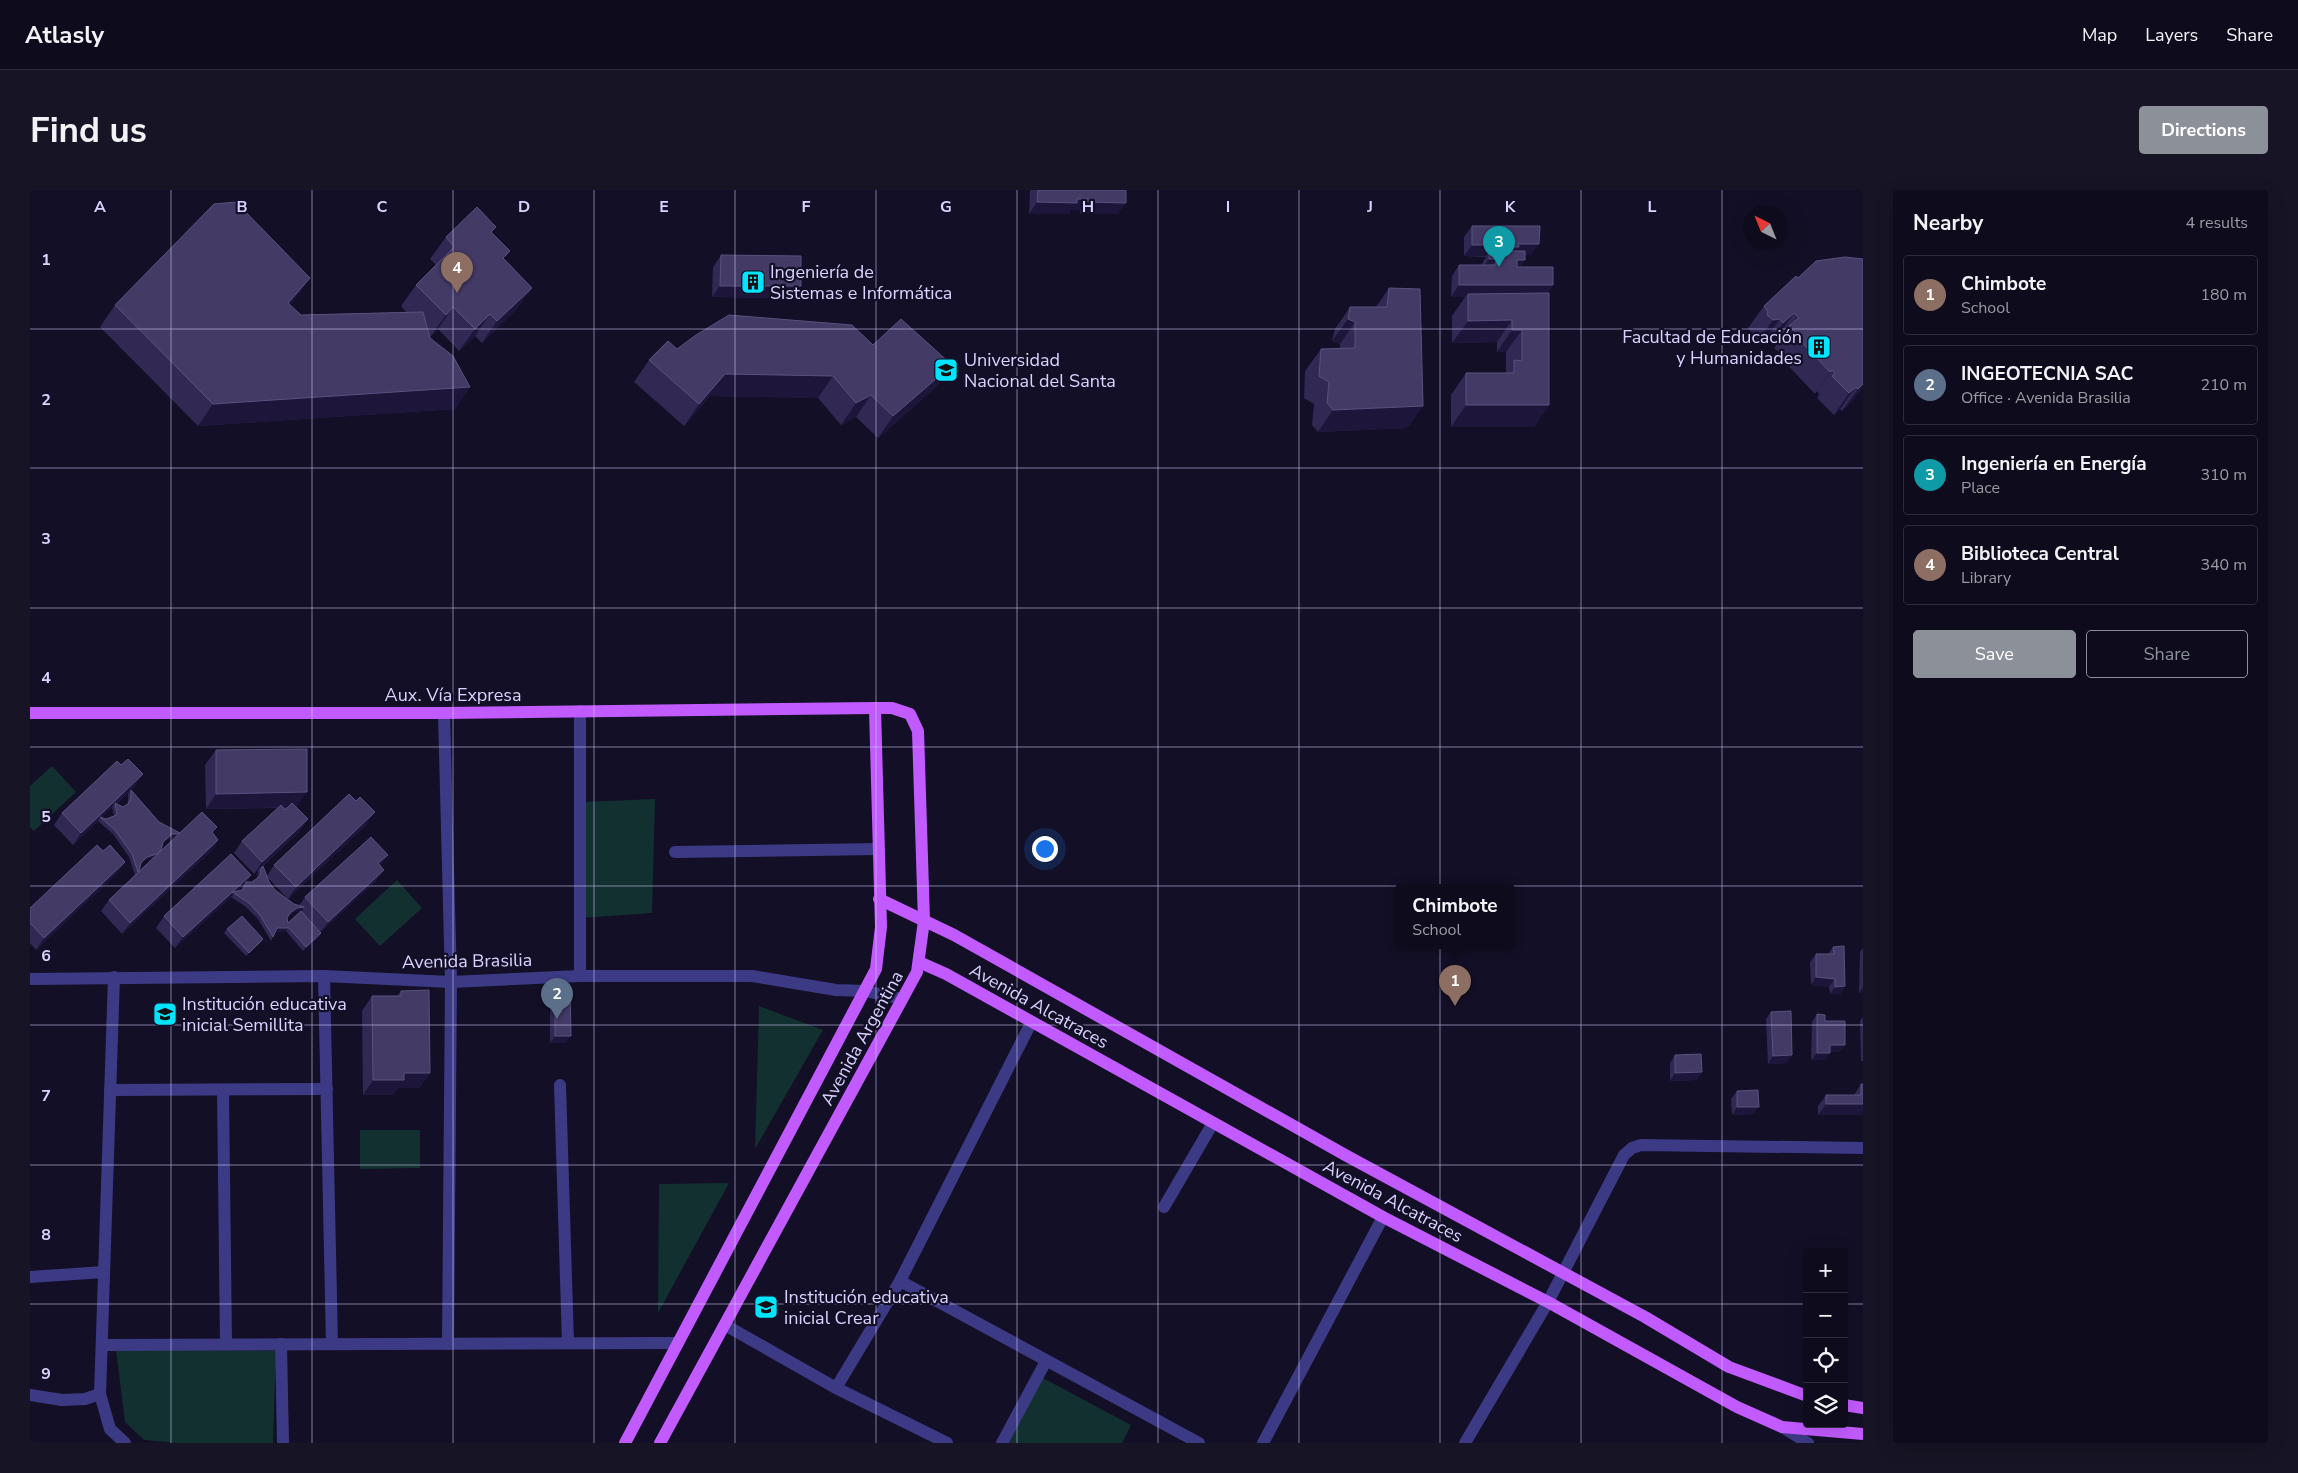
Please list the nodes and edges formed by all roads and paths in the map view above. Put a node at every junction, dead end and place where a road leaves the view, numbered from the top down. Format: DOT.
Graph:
graph roads {
  1 [pos="875,708"];
  2 [pos="580,711"];
  3 [pos="30,713"];
  4 [pos="444,713"];
  5 [pos="878,849"];
  6 [pos="675,852"];
  7 [pos="879,899"];
  8 [pos="924,921"];
  9 [pos="919,962"];
  10 [pos="324,976"];
  11 [pos="580,976"];
  12 [pos="114,978"];
  13 [pos="30,979"];
  14 [pos="451,982"];
  15 [pos="865,991"];
  16 [pos="902,999"];
  17 [pos="1031,1023"];
  18 [pos="560,1085"];
  19 [pos="327,1089"];
  20 [pos="110,1090"];
  21 [pos="223,1090"];
  22 [pos="1213,1123"];
  23 [pos="1863,1148"];
  24 [pos="1164,1207"];
  25 [pos="1383,1217"];
  26 [pos="104,1272"];
  27 [pos="1563,1274"];
  28 [pos="30,1277"];
  29 [pos="900,1281"];
  30 [pos="1548,1302"];
  31 [pos="725,1325"];
  32 [pos="568,1343"];
  33 [pos="678,1343"];
  34 [pos="226,1344"];
  35 [pos="281,1344"];
  36 [pos="332,1344"];
  37 [pos="448,1344"];
  38 [pos="102,1345"];
  39 [pos="1046,1361"];
  40 [pos="836,1388"];
  41 [pos="100,1394"];
  42 [pos="1803,1394"];
  43 [pos="30,1395"];
  44 [pos="1848,1406"];
  45 [pos="1863,1408"];
  46 [pos="1782,1427"];
  47 [pos="1863,1434"];
  48 [pos="125,1443"];
  49 [pos="283,1443"];
  50 [pos="625,1443"];
  51 [pos="660,1443"];
  52 [pos="947,1443"];
  53 [pos="1002,1443"];
  54 [pos="1199,1443"];
  55 [pos="1263,1443"];
  56 [pos="1465,1443"];
  57 [pos="1808,1443"];
  1 -- 2 [label="main road, Aux. Vía Expresa"];
  1 -- 5 [label="main road"];
  1 -- 8 [label="main road, Avenida Argentina"];
  2 -- 4 [label="main road, Aux. Vía Expresa"];
  2 -- 11 [label="street"];
  3 -- 4 [label="main road, Aux. Vía Expresa"];
  4 -- 14 [label="street"];
  5 -- 6 [label="street"];
  5 -- 7 [label="main road"];
  7 -- 8 [label="main road"];
  7 -- 15 [label="main road, Avenida Argentina"];
  8 -- 9 [label="main road, Avenida Argentina"];
  8 -- 27 [label="main road"];
  9 -- 16 [label="main road, Avenida Argentina"];
  9 -- 17 [label="main road, Avenida Alcatraces"];
  10 -- 12 [label="street, Avenida Brasilia"];
  10 -- 14 [label="street, Avenida Brasilia"];
  10 -- 19 [label="street"];
  11 -- 14 [label="street, Avenida Brasilia"];
  11 -- 15 [label="street, Avenida Brasilia"];
  12 -- 13 [label="street, Avenida Brasilia"];
  12 -- 20 [label="street"];
  14 -- 37 [label="street"];
  15 -- 16 [label="street, Avenida Brasilia"];
  15 -- 33 [label="main road, Avenida Argentina"];
  16 -- 31 [label="main road, Avenida Argentina"];
  17 -- 22 [label="main road, Avenida Alcatraces"];
  17 -- 29 [label="street"];
  18 -- 32 [label="street"];
  19 -- 21 [label="street"];
  19 -- 36 [label="street"];
  20 -- 21 [label="street"];
  20 -- 26 [label="street"];
  21 -- 34 [label="street"];
  22 -- 24 [label="street"];
  22 -- 25 [label="main road, Avenida Alcatraces"];
  23 -- 27 [label="street"];
  25 -- 30 [label="main road, Avenida Alcatraces"];
  25 -- 55 [label="street"];
  26 -- 28 [label="street"];
  26 -- 38 [label="street"];
  27 -- 30 [label="street"];
  27 -- 42 [label="main road"];
  29 -- 39 [label="street"];
  29 -- 40 [label="street"];
  30 -- 46 [label="main road, Avenida Alcatraces"];
  30 -- 56 [label="street"];
  31 -- 40 [label="street"];
  31 -- 51 [label="main road, Avenida Argentina"];
  32 -- 33 [label="street"];
  32 -- 37 [label="street"];
  33 -- 50 [label="main road, Avenida Argentina"];
  34 -- 35 [label="street"];
  34 -- 38 [label="street"];
  35 -- 36 [label="street"];
  35 -- 49 [label="street"];
  36 -- 37 [label="street"];
  38 -- 41 [label="street"];
  39 -- 53 [label="street"];
  39 -- 54 [label="street"];
  40 -- 52 [label="street"];
  41 -- 43 [label="street"];
  41 -- 48 [label="street"];
  44 -- 45 [label="main road"];
  46 -- 47 [label="main road, Avenida Alcatraces"];
  46 -- 57 [label="street"];
}
